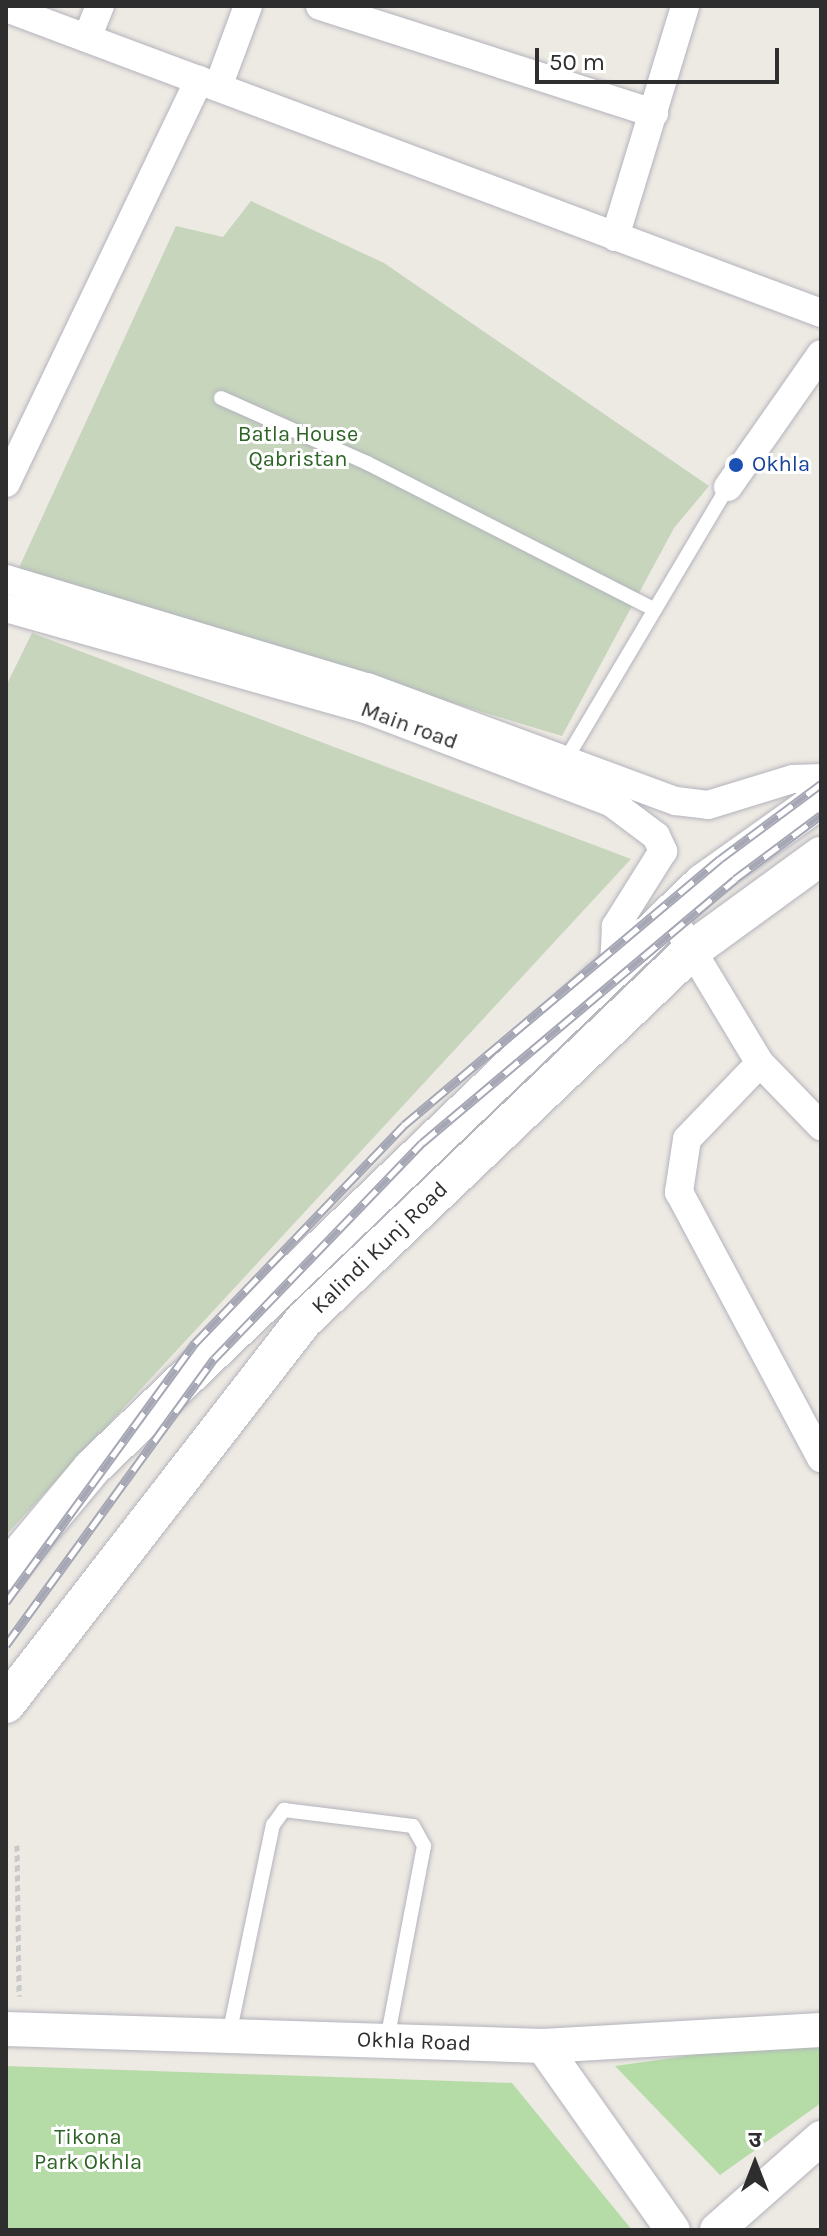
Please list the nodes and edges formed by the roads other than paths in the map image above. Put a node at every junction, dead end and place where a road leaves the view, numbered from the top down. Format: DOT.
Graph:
graph roads {
  1 [pos="100,6"];
  2 [pos="248,6"];
  3 [pos="320,6"];
  4 [pos="685,6"];
  5 [pos="6,8"];
  6 [pos="87,38"];
  7 [pos="208,83"];
  8 [pos="654,113"];
  9 [pos="615,237"];
  10 [pos="821,313"];
  11 [pos="821,354"];
  12 [pos="221,398"];
  13 [pos="6,483"];
  14 [pos="728,487"];
  15 [pos="6,579"];
  16 [pos="6,608"];
  17 [pos="653,609"];
  18 [pos="565,761"];
  19 [pos="821,778"];
  20 [pos="821,799"];
  21 [pos="821,856"];
  22 [pos="670,914"];
  23 [pos="692,950"];
  24 [pos="614,967"];
  25 [pos="760,1063"];
  26 [pos="821,1126"];
  27 [pos="821,1458"];
  28 [pos="6,1571"];
  29 [pos="6,1704"];
  30 [pos="12,2029"];
  31 [pos="821,2030"];
  32 [pos="229,2036"];
  33 [pos="387,2041"];
  34 [pos="543,2046"];
  35 [pos="821,2138"];
  36 [pos="673,2230"];
  37 [pos="717,2230"];
  1 -- 6 [label="street"];
  2 -- 7 [label="street"];
  3 -- 8 [label="street"];
  4 -- 8 [label="street"];
  5 -- 6 [label="street"];
  6 -- 7 [label="street"];
  7 -- 9 [label="street"];
  7 -- 13 [label="street"];
  8 -- 9 [label="street"];
  9 -- 10 [label="street"];
  11 -- 14 [label="street"];
  12 -- 17 [label="lane"];
  14 -- 17 [label="lane"];
  15 -- 18 [label="street"];
  16 -- 24 [label="street, Main road"];
  17 -- 18 [label="lane"];
  18 -- 19 [label="street"];
  20 -- 22 [label="main road, Kalindi Kunj Road"];
  21 -- 23 [label="main road, Kalindi Kunj Road"];
  22 -- 23 [label="street"];
  22 -- 24 [label="main road, Kalindi Kunj Road"];
  23 -- 25 [label="street"];
  23 -- 29 [label="main road, Kalindi Kunj Road"];
  24 -- 28 [label="main road, Kalindi Kunj Road"];
  25 -- 26 [label="street"];
  25 -- 27 [label="street"];
  30 -- 32 [label="street, Okhla Road"];
  31 -- 34 [label="street, Okhla Road"];
  32 -- 33 [label="street, Okhla Road"];
  32 -- 33 [label="lane"];
  33 -- 34 [label="street, Okhla Road"];
  34 -- 36 [label="street"];
  35 -- 37 [label="street"];
}
